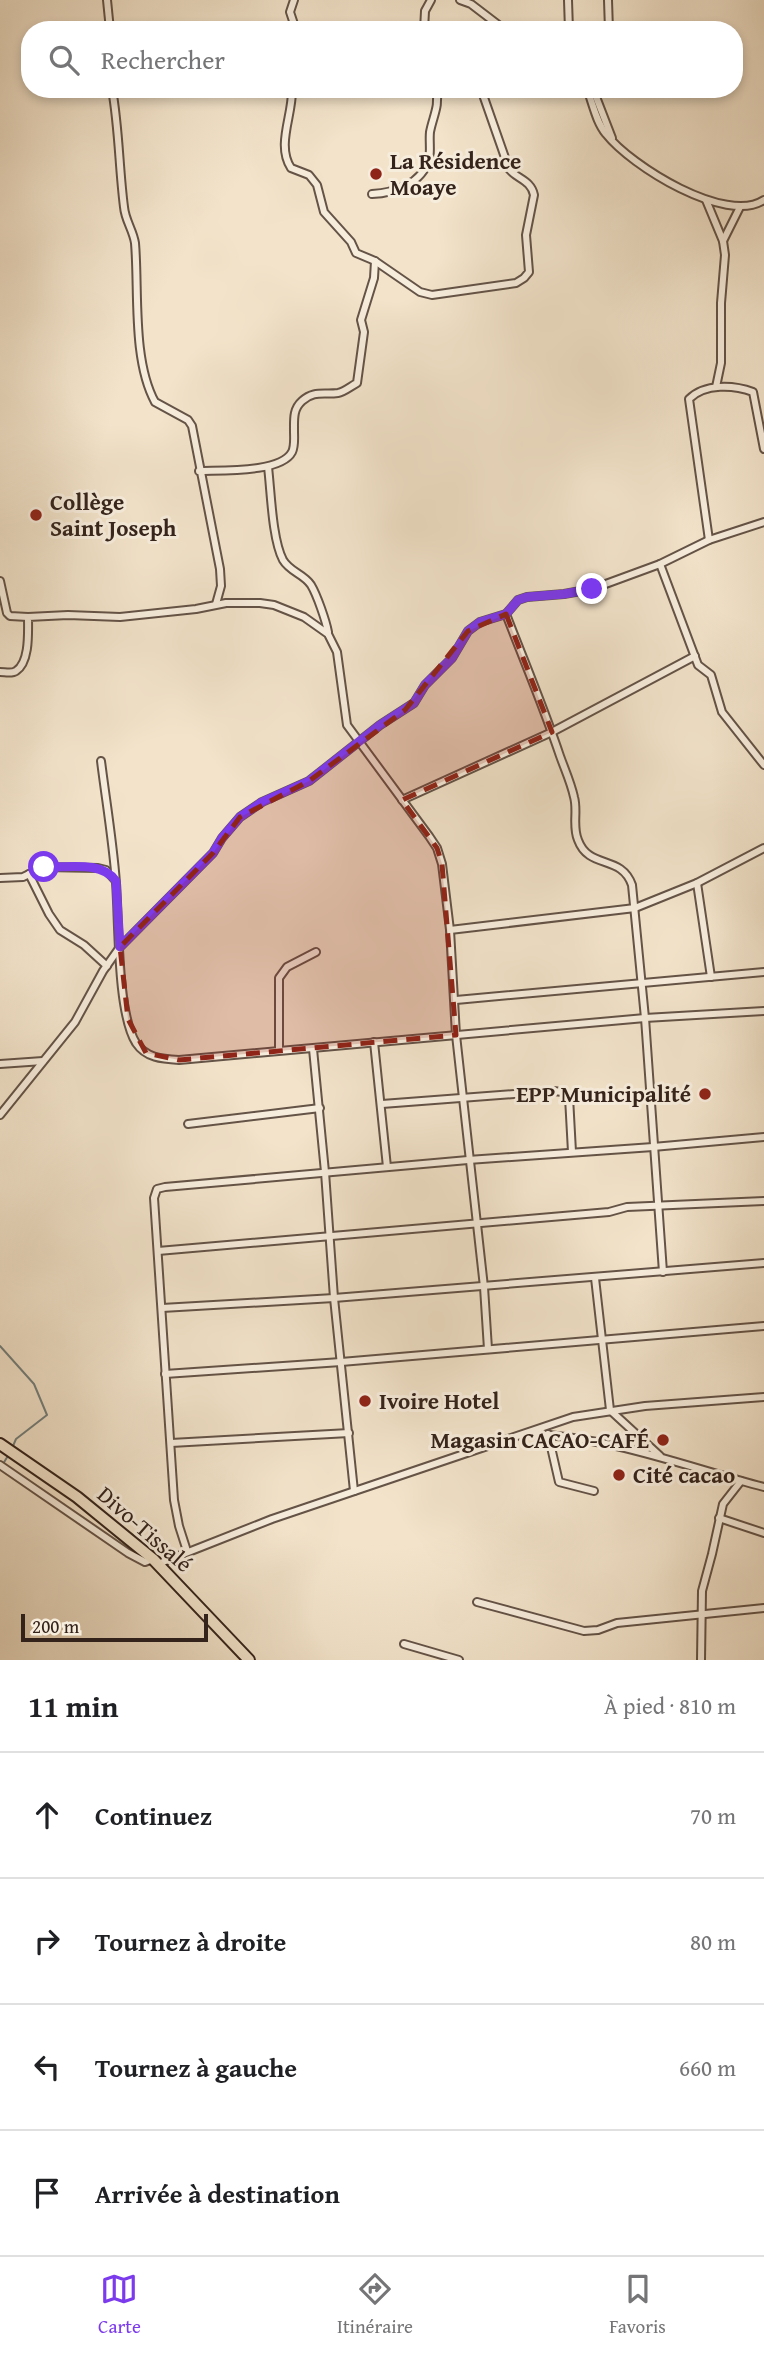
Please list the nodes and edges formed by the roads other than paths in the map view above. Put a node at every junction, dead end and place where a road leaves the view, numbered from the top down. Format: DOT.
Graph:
graph roads {
  1 [pos="107,0"];
  2 [pos="294,0"];
  3 [pos="431,0"];
  4 [pos="460,0"];
  5 [pos="568,0"];
  6 [pos="608,0"];
  7 [pos="109,21"];
  8 [pos="293,21"];
  9 [pos="425,21"];
  10 [pos="488,21"];
  11 [pos="569,21"];
  12 [pos="609,21"];
  13 [pos="114,98"];
  14 [pos="293,98"];
  15 [pos="437,98"];
  16 [pos="484,98"];
  17 [pos="590,98"];
  18 [pos="596,98"];
  19 [pos="614,143"];
  20 [pos="372,194"];
  21 [pos="706,200"];
  22 [pos="764,200"];
  23 [pos="740,207"];
  24 [pos="723,241"];
  25 [pos="375,261"];
  26 [pos="716,387"];
  27 [pos="764,449"];
  28 [pos="268,467"];
  29 [pos="199,471"];
  30 [pos="764,522"];
  31 [pos="709,540"];
  32 [pos="660,565"];
  33 [pos="0,581"];
  34 [pos="216,604"];
  35 [pos="506,614"];
  36 [pos="29,617"];
  37 [pos="328,634"];
  38 [pos="695,656"];
  39 [pos="0,672"];
  40 [pos="552,732"];
  41 [pos="359,741"];
  42 [pos="101,761"];
  43 [pos="764,765"];
  44 [pos="402,800"];
  45 [pos="764,848"];
  46 [pos="29,874"];
  47 [pos="0,878"];
  48 [pos="116,881"];
  49 [pos="697,883"];
  50 [pos="635,908"];
  51 [pos="450,930"];
  52 [pos="120,947"];
  53 [pos="316,952"];
  54 [pos="107,966"];
  55 [pos="764,972"];
  56 [pos="711,977"];
  57 [pos="642,983"];
  58 [pos="456,1000"];
  59 [pos="764,1011"];
  60 [pos="645,1018"];
  61 [pos="456,1035"];
  62 [pos="374,1042"];
  63 [pos="313,1049"];
  64 [pos="279,1051"];
  65 [pos="43,1061"];
  66 [pos="0,1064"];
  67 [pos="463,1097"];
  68 [pos="382,1104"];
  69 [pos="320,1108"];
  70 [pos="0,1115"];
  71 [pos="188,1124"];
  72 [pos="764,1137"];
  73 [pos="653,1147"];
  74 [pos="572,1152"];
  75 [pos="468,1160"];
  76 [pos="387,1167"];
  77 [pos="325,1172"];
  78 [pos="764,1201"];
  79 [pos="659,1207"];
  80 [pos="475,1223"];
  81 [pos="329,1234"];
  82 [pos="158,1251"];
  83 [pos="764,1263"];
  84 [pos="663,1272"];
  85 [pos="595,1278"];
  86 [pos="484,1287"];
  87 [pos="334,1298"];
  88 [pos="162,1308"];
  89 [pos="764,1326"];
  90 [pos="601,1339"];
  91 [pos="488,1349"];
  92 [pos="341,1362"];
  93 [pos="165,1374"];
  94 [pos="764,1397"];
  95 [pos="610,1410"];
  96 [pos="349,1433"];
  97 [pos="526,1433"];
  98 [pos="548,1434"];
  99 [pos="171,1443"];
  100 [pos="0,1444"];
  101 [pos="662,1458"];
  102 [pos="0,1465"];
  103 [pos="741,1481"];
  104 [pos="764,1487"];
  105 [pos="354,1491"];
  106 [pos="594,1491"];
  107 [pos="719,1518"];
  108 [pos="764,1533"];
  109 [pos="187,1551"];
  110 [pos="156,1562"];
  111 [pos="477,1602"];
  112 [pos="764,1608"];
  113 [pos="700,1616"];
  114 [pos="404,1644"];
  115 [pos="249,1660"];
  116 [pos="459,1660"];
  117 [pos="701,1660"];
  1 -- 7 [label="street"];
  2 -- 8 [label="street"];
  3 -- 9 [label="street"];
  4 -- 10 [label="street"];
  5 -- 11 [label="street"];
  6 -- 12 [label="street"];
  13 -- 29 [label="street"];
  14 -- 25 [label="street"];
  15 -- 20 [label="street"];
  16 -- 25 [label="street"];
  17 -- 19 [label="street"];
  18 -- 19 [label="street"];
  19 -- 21 [label="street"];
  21 -- 23 [label="street"];
  21 -- 24 [label="street"];
  22 -- 23 [label="street"];
  23 -- 24 [label="street"];
  24 -- 26 [label="street"];
  25 -- 28 [label="street"];
  26 -- 27 [label="street"];
  26 -- 31 [label="street"];
  28 -- 29 [label="street"];
  28 -- 37 [label="street"];
  29 -- 34 [label="street"];
  30 -- 31 [label="street"];
  31 -- 32 [label="street"];
  32 -- 35 [label="street"];
  32 -- 38 [label="street"];
  33 -- 36 [label="street"];
  34 -- 36 [label="street"];
  34 -- 37 [label="street"];
  35 -- 40 [label="street"];
  35 -- 41 [label="street"];
  36 -- 39 [label="street"];
  37 -- 41 [label="street"];
  38 -- 40 [label="street"];
  38 -- 43 [label="street"];
  40 -- 44 [label="street"];
  40 -- 50 [label="street"];
  41 -- 44 [label="street"];
  41 -- 52 [label="street"];
  42 -- 48 [label="street"];
  44 -- 51 [label="street"];
  45 -- 49 [label="street"];
  46 -- 47 [label="street"];
  46 -- 48 [label="street"];
  46 -- 54 [label="street"];
  48 -- 52 [label="street"];
  49 -- 50 [label="street"];
  49 -- 56 [label="street"];
  50 -- 51 [label="street"];
  50 -- 57 [label="street"];
  51 -- 58 [label="street"];
  52 -- 54 [label="street"];
  52 -- 64 [label="street"];
  53 -- 64 [label="street"];
  54 -- 65 [label="street"];
  55 -- 56 [label="street"];
  56 -- 57 [label="street"];
  57 -- 58 [label="street"];
  57 -- 60 [label="street"];
  58 -- 61 [label="street"];
  59 -- 60 [label="street"];
  60 -- 61 [label="street"];
  60 -- 73 [label="street"];
  61 -- 62 [label="street"];
  61 -- 67 [label="street"];
  62 -- 63 [label="street"];
  62 -- 68 [label="street"];
  63 -- 64 [label="street"];
  63 -- 69 [label="street"];
  65 -- 66 [label="street"];
  65 -- 70 [label="street"];
  67 -- 68 [label="street"];
  67 -- 74 [label="street"];
  67 -- 75 [label="street"];
  68 -- 76 [label="street"];
  69 -- 71 [label="street"];
  69 -- 77 [label="street"];
  72 -- 73 [label="street"];
  73 -- 74 [label="street"];
  73 -- 79 [label="street"];
  74 -- 75 [label="street"];
  75 -- 76 [label="street"];
  75 -- 80 [label="street"];
  76 -- 77 [label="street"];
  77 -- 81 [label="street"];
  77 -- 82 [label="street"];
  78 -- 79 [label="street"];
  79 -- 80 [label="street"];
  79 -- 84 [label="street"];
  80 -- 81 [label="street"];
  80 -- 86 [label="street"];
  81 -- 82 [label="street"];
  81 -- 87 [label="street"];
  82 -- 88 [label="street"];
  83 -- 84 [label="street"];
  84 -- 85 [label="street"];
  85 -- 86 [label="street"];
  85 -- 90 [label="street"];
  86 -- 87 [label="street"];
  86 -- 91 [label="street"];
  87 -- 88 [label="street"];
  87 -- 92 [label="street"];
  88 -- 93 [label="street"];
  89 -- 90 [label="street"];
  90 -- 91 [label="street"];
  90 -- 95 [label="street"];
  91 -- 92 [label="street"];
  92 -- 93 [label="street"];
  92 -- 96 [label="street"];
  93 -- 99 [label="street"];
  94 -- 95 [label="street"];
  95 -- 97 [label="street"];
  95 -- 101 [label="street"];
  96 -- 99 [label="street"];
  96 -- 105 [label="street"];
  97 -- 98 [label="street"];
  97 -- 105 [label="street"];
  98 -- 101 [label="street"];
  98 -- 106 [label="street"];
  99 -- 109 [label="street"];
  100 -- 110 [label="main road, Divo-Tissalé"];
  101 -- 103 [label="street"];
  102 -- 110 [label="street"];
  103 -- 104 [label="street"];
  103 -- 107 [label="street"];
  105 -- 109 [label="street"];
  107 -- 108 [label="street"];
  107 -- 113 [label="street"];
  109 -- 110 [label="street"];
  110 -- 115 [label="main road, Divo-Tissalé"];
  111 -- 113 [label="street"];
  112 -- 113 [label="street"];
  113 -- 117 [label="street"];
  114 -- 116 [label="street"];
}
